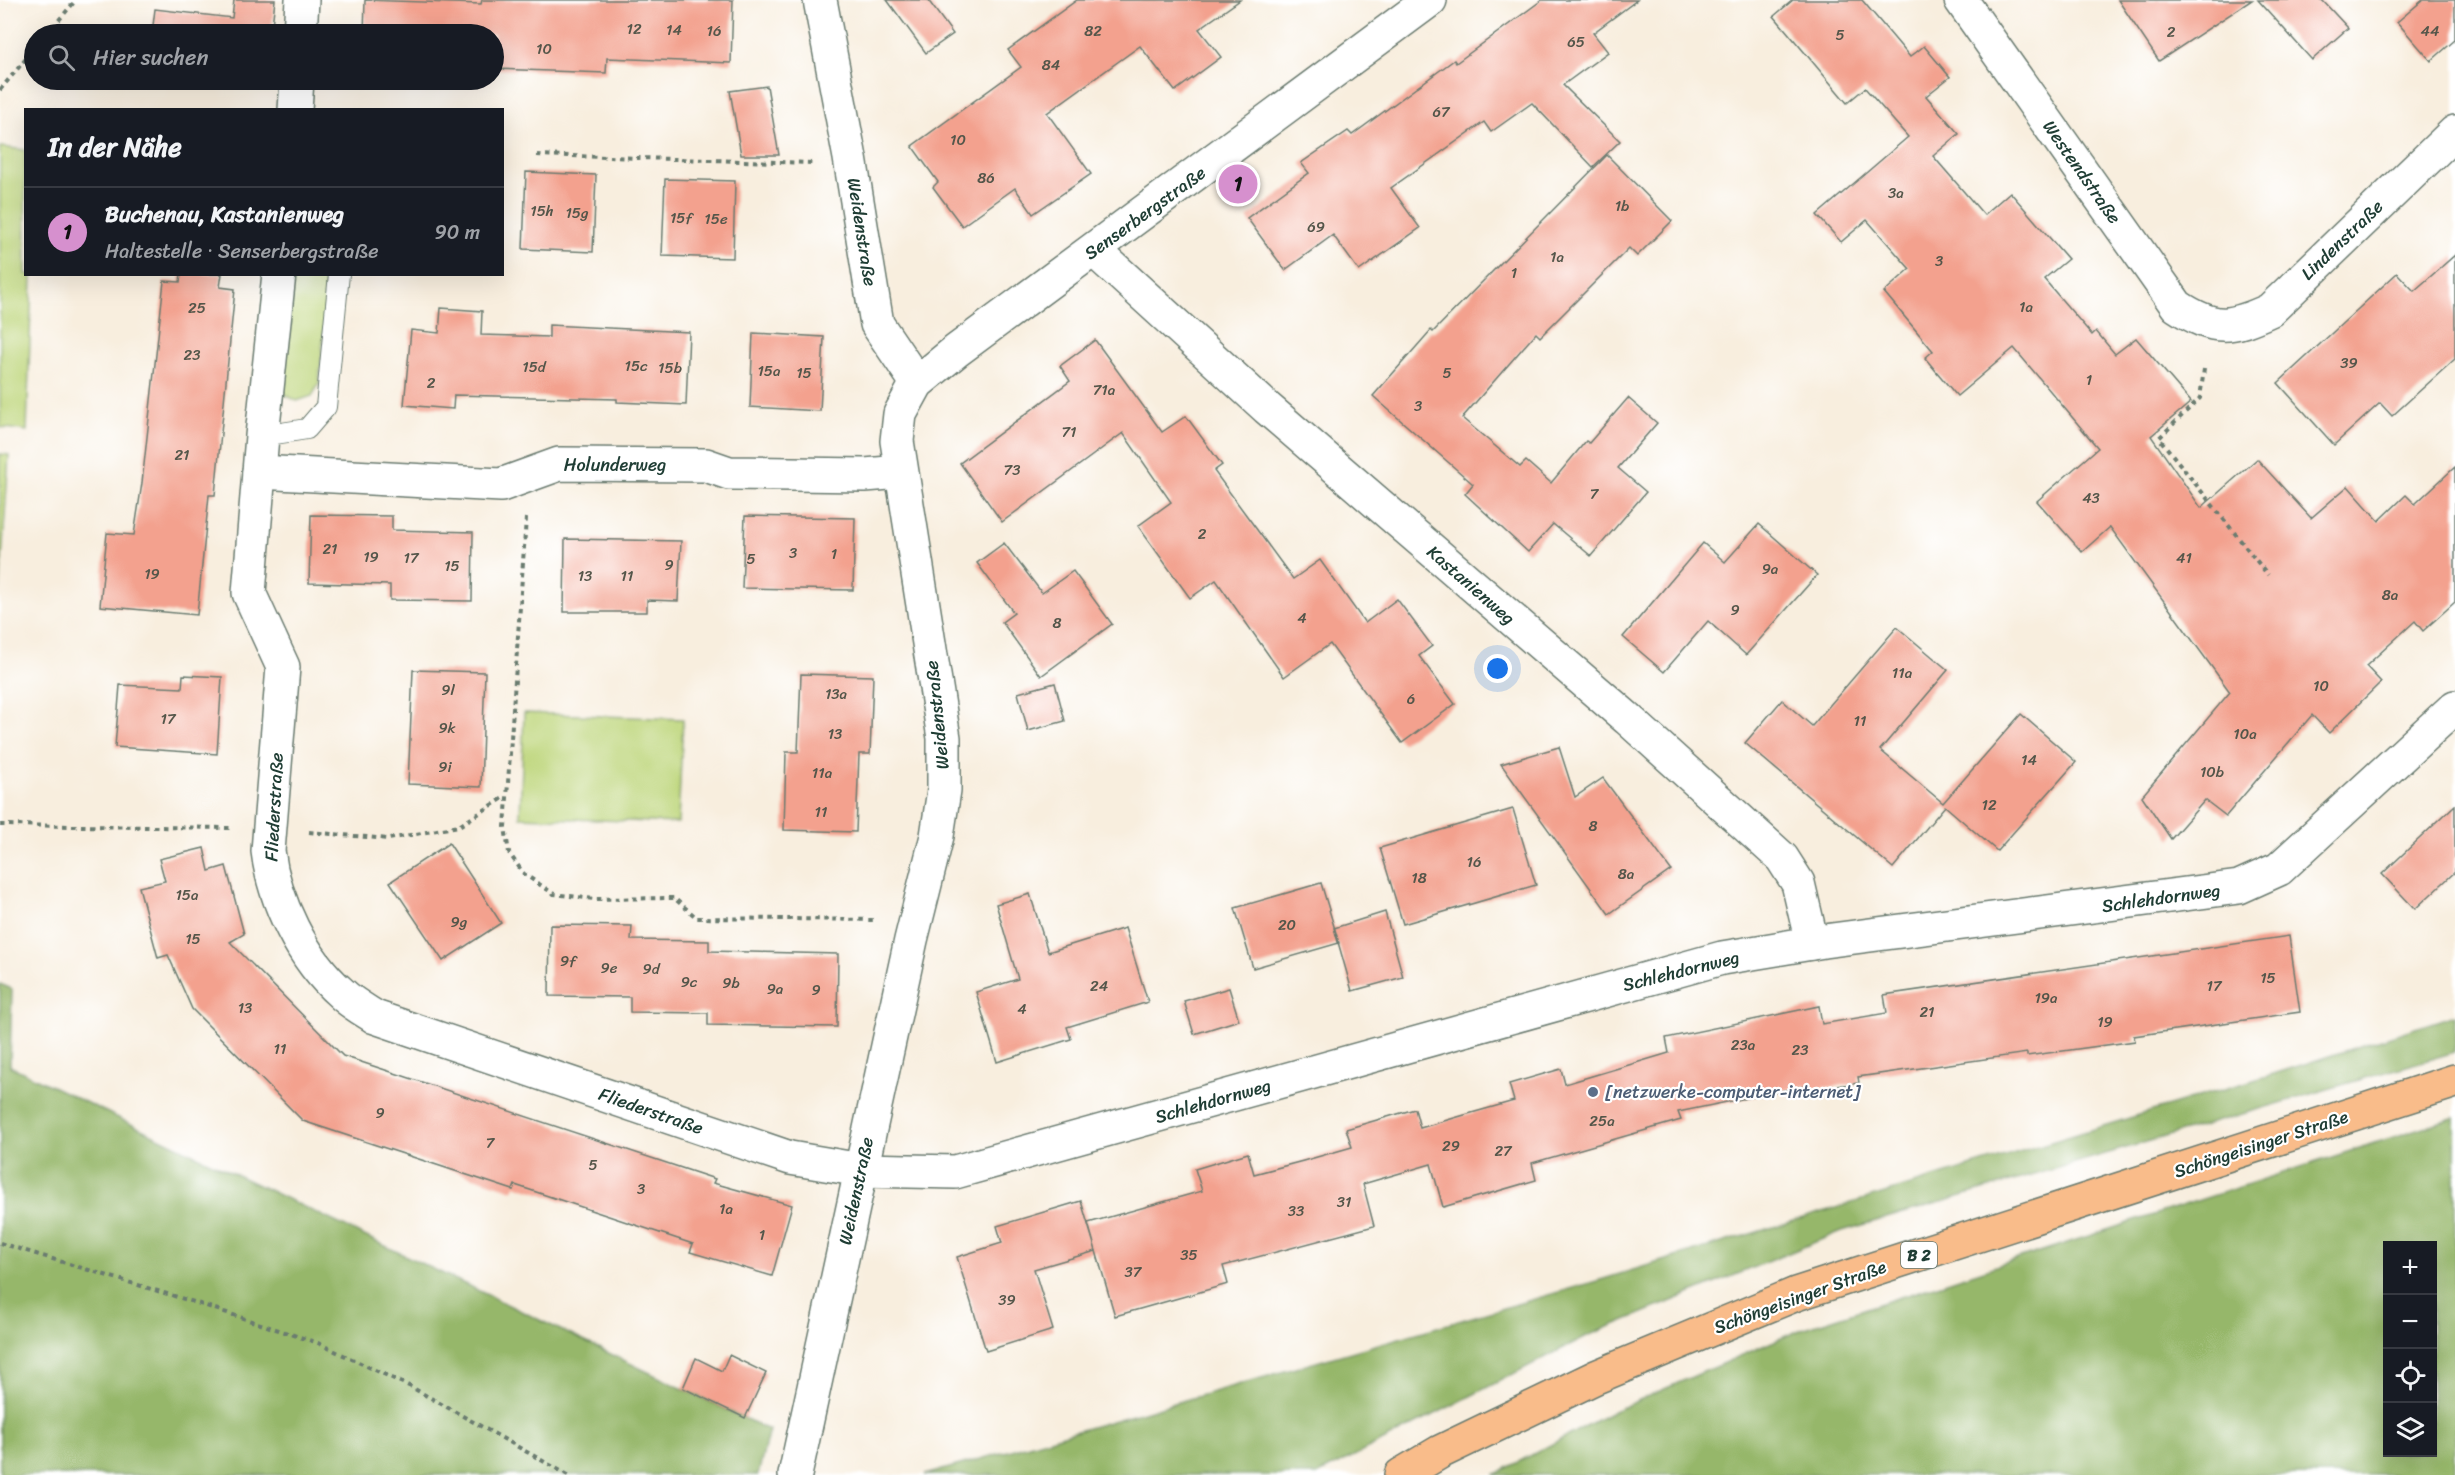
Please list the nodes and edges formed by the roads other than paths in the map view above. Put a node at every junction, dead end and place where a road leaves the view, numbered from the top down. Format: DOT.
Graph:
graph roads {
  1 [pos="302,0"];
  2 [pos="820,0"];
  3 [pos="1430,0"];
  4 [pos="1961,0"];
  5 [pos="301,24"];
  6 [pos="296,90"];
  7 [pos="295,108"];
  8 [pos="2455,132"];
  9 [pos="1094,250"];
  10 [pos="279,276"];
  11 [pos="339,276"];
  12 [pos="2217,324"];
  13 [pos="917,383"];
  14 [pos="262,436"];
  15 [pos="259,472"];
  16 [pos="902,472"];
  17 [pos="2455,707"];
  18 [pos="1812,943"];
  19 [pos="2455,1081"];
  20 [pos="861,1170"];
  21 [pos="795,1475"];
  22 [pos="1401,1475"];
  1 -- 5 [label="street"];
  2 -- 13 [label="street, Weidenstraße"];
  3 -- 9 [label="street, Senserbergstraße"];
  4 -- 12 [label="street, Westendstraße"];
  6 -- 7 [label="street"];
  8 -- 12 [label="street, Lindenstraße"];
  9 -- 13 [label="street, Senserbergstraße"];
  9 -- 18 [label="street, Kastanienweg"];
  10 -- 14 [label="street, Fliederstraße"];
  11 -- 14 [label="lane"];
  13 -- 16 [label="street, Weidenstraße"];
  14 -- 15 [label="street, Fliederstraße"];
  15 -- 16 [label="street, Holunderweg"];
  15 -- 20 [label="street, Fliederstraße"];
  16 -- 20 [label="street, Weidenstraße"];
  17 -- 18 [label="street, Schlehdornweg"];
  18 -- 20 [label="street, Schlehdornweg"];
  19 -- 22 [label="main road, Schöngeisinger Straße / B 2"];
  20 -- 21 [label="street, Weidenstraße"];
}
